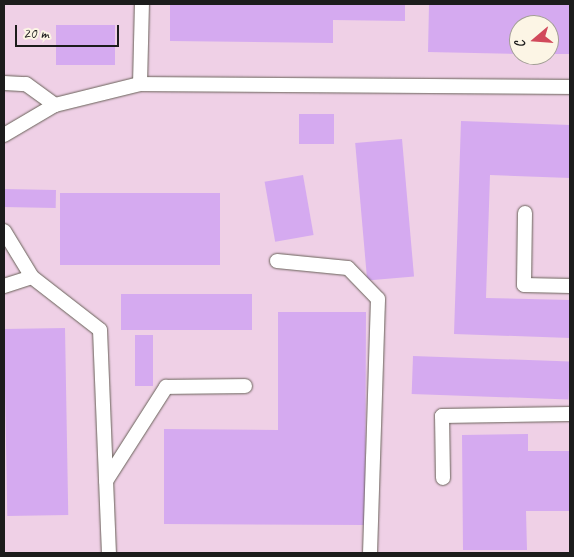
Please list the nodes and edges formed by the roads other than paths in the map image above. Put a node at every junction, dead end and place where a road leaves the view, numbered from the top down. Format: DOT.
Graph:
graph roads {
  1 [pos="142,4"];
  2 [pos="4,83"];
  3 [pos="140,84"];
  4 [pos="570,87"];
  5 [pos="55,105"];
  6 [pos="4,135"];
  7 [pos="525,213"];
  8 [pos="4,231"];
  9 [pos="277,261"];
  10 [pos="32,277"];
  11 [pos="4,286"];
  12 [pos="570,286"];
  13 [pos="245,386"];
  14 [pos="570,414"];
  15 [pos="443,478"];
  16 [pos="106,481"];
  17 [pos="109,553"];
  18 [pos="370,553"];
  1 -- 3 [label="lane"];
  2 -- 5 [label="lane"];
  3 -- 4 [label="lane"];
  3 -- 5 [label="lane"];
  5 -- 6 [label="lane"];
  7 -- 12 [label="lane"];
  8 -- 10 [label="lane"];
  9 -- 18 [label="lane"];
  10 -- 11 [label="lane"];
  10 -- 16 [label="lane"];
  13 -- 16 [label="lane"];
  14 -- 15 [label="lane"];
  16 -- 17 [label="lane"];
}
